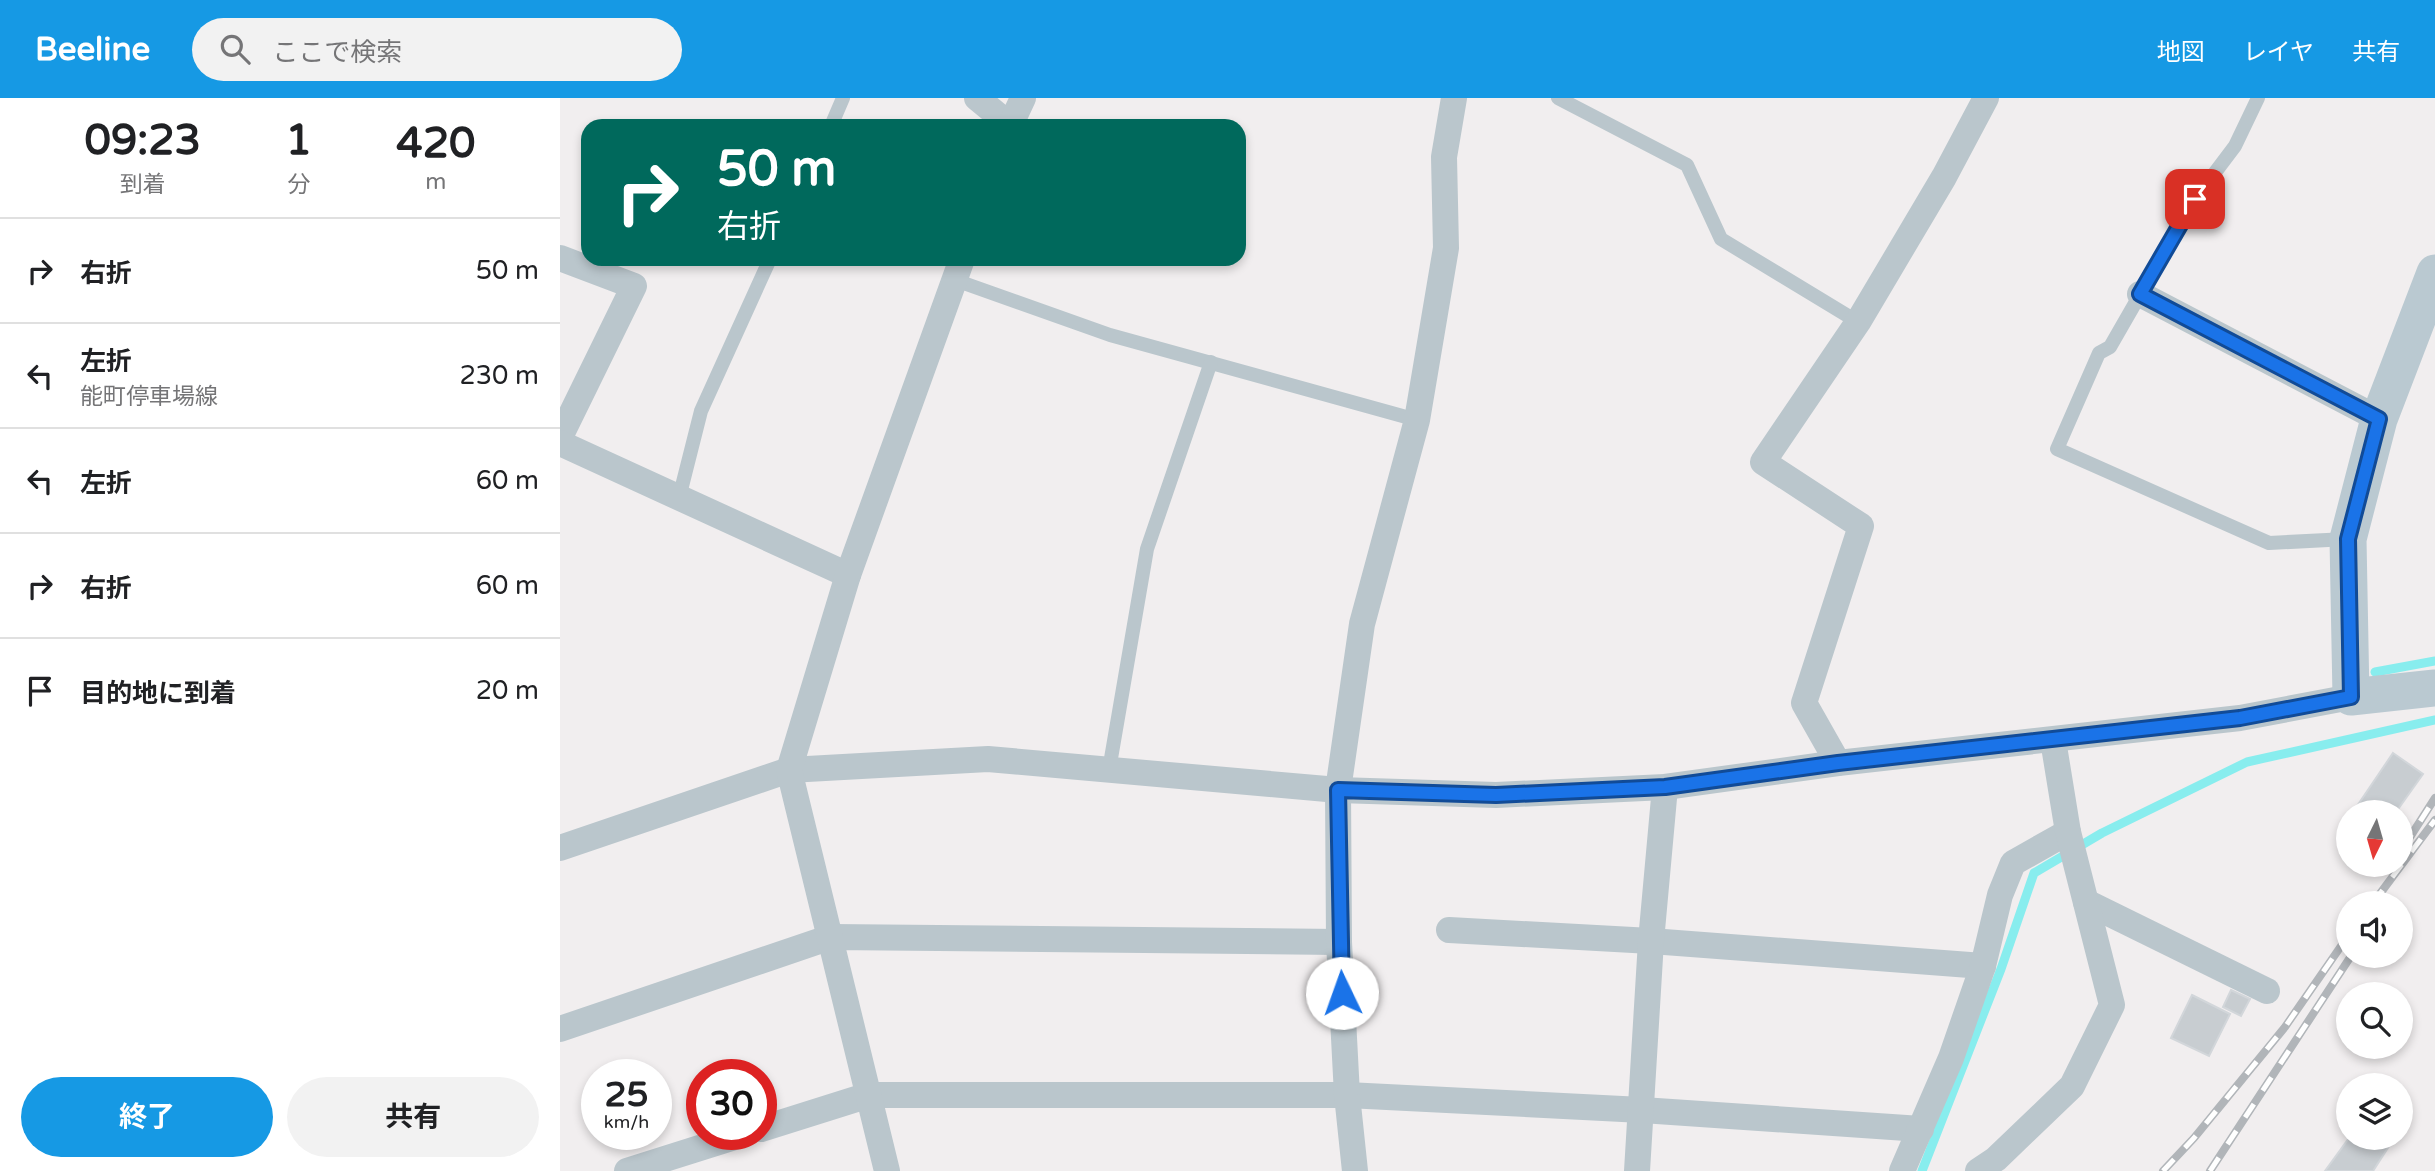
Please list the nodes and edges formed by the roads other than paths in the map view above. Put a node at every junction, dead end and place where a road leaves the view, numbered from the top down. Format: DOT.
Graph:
graph roads {
  1 [pos="843,98"];
  2 [pos="977,98"];
  3 [pos="1023,98"];
  4 [pos="1454,98"];
  5 [pos="1558,98"];
  6 [pos="1986,98"];
  7 [pos="2258,98"];
  8 [pos="834,119"];
  9 [pos="1002,119"];
  10 [pos="1013,119"];
  11 [pos="560,258"];
  12 [pos="581,266"];
  13 [pos="581,266"];
  14 [pos="767,266"];
  15 [pos="958,270"];
  16 [pos="2435,273"];
  17 [pos="2140,294"];
  18 [pos="1858,322"];
  19 [pos="1211,362"];
  20 [pos="2379,419"];
  21 [pos="1417,420"];
  22 [pos="560,437"];
  23 [pos="560,443"];
  24 [pos="679,498"];
  25 [pos="2348,539"];
  26 [pos="848,575"];
  27 [pos="2435,688"];
  28 [pos="2351,697"];
  29 [pos="2053,740"];
  30 [pos="1838,763"];
  31 [pos="789,770"];
  32 [pos="1109,770"];
  33 [pos="1665,787"];
  34 [pos="1338,790"];
  35 [pos="2068,832"];
  36 [pos="560,848"];
  37 [pos="2086,902"];
  38 [pos="1449,930"];
  39 [pos="831,937"];
  40 [pos="1651,941"];
  41 [pos="1339,942"];
  42 [pos="1983,966"];
  43 [pos="2267,991"];
  44 [pos="560,1030"];
  45 [pos="1347,1094"];
  46 [pos="869,1095"];
  47 [pos="1642,1111"];
  48 [pos="777,1124"];
  49 [pos="1921,1129"];
  50 [pos="693,1150"];
  51 [pos="627,1171"];
  52 [pos="887,1171"];
  53 [pos="1355,1171"];
  54 [pos="1637,1171"];
  55 [pos="1902,1171"];
  56 [pos="1978,1171"];
  1 -- 8 [label="lane"];
  2 -- 9 [label="street"];
  3 -- 10 [label="street"];
  4 -- 21 [label="street"];
  5 -- 18 [label="lane"];
  6 -- 18 [label="street"];
  7 -- 17 [label="lane"];
  11 -- 13 [label="street"];
  12 -- 22 [label="street"];
  14 -- 24 [label="lane"];
  15 -- 19 [label="lane"];
  15 -- 26 [label="street"];
  16 -- 20 [label="main road"];
  17 -- 20 [label="street"];
  17 -- 25 [label="lane"];
  18 -- 30 [label="street"];
  19 -- 21 [label="lane"];
  19 -- 32 [label="lane"];
  20 -- 25 [label="main road"];
  21 -- 34 [label="street"];
  23 -- 24 [label="street"];
  24 -- 26 [label="street"];
  25 -- 28 [label="main road"];
  26 -- 31 [label="street"];
  27 -- 28 [label="main road"];
  28 -- 29 [label="street"];
  29 -- 30 [label="street"];
  29 -- 35 [label="street"];
  30 -- 33 [label="street"];
  31 -- 32 [label="street"];
  31 -- 36 [label="street"];
  31 -- 39 [label="street"];
  32 -- 34 [label="street"];
  33 -- 34 [label="street"];
  33 -- 40 [label="street"];
  34 -- 41 [label="street"];
  35 -- 37 [label="street"];
  35 -- 42 [label="street"];
  37 -- 43 [label="street"];
  37 -- 56 [label="street"];
  38 -- 40 [label="street"];
  39 -- 41 [label="street"];
  39 -- 44 [label="street"];
  39 -- 46 [label="street"];
  40 -- 42 [label="street"];
  40 -- 47 [label="street"];
  41 -- 45 [label="street"];
  42 -- 49 [label="street"];
  45 -- 46 [label="street"];
  45 -- 47 [label="street"];
  45 -- 53 [label="street"];
  46 -- 48 [label="street"];
  46 -- 52 [label="street"];
  47 -- 49 [label="street"];
  47 -- 54 [label="street"];
  49 -- 55 [label="street"];
  50 -- 51 [label="street"];
}
